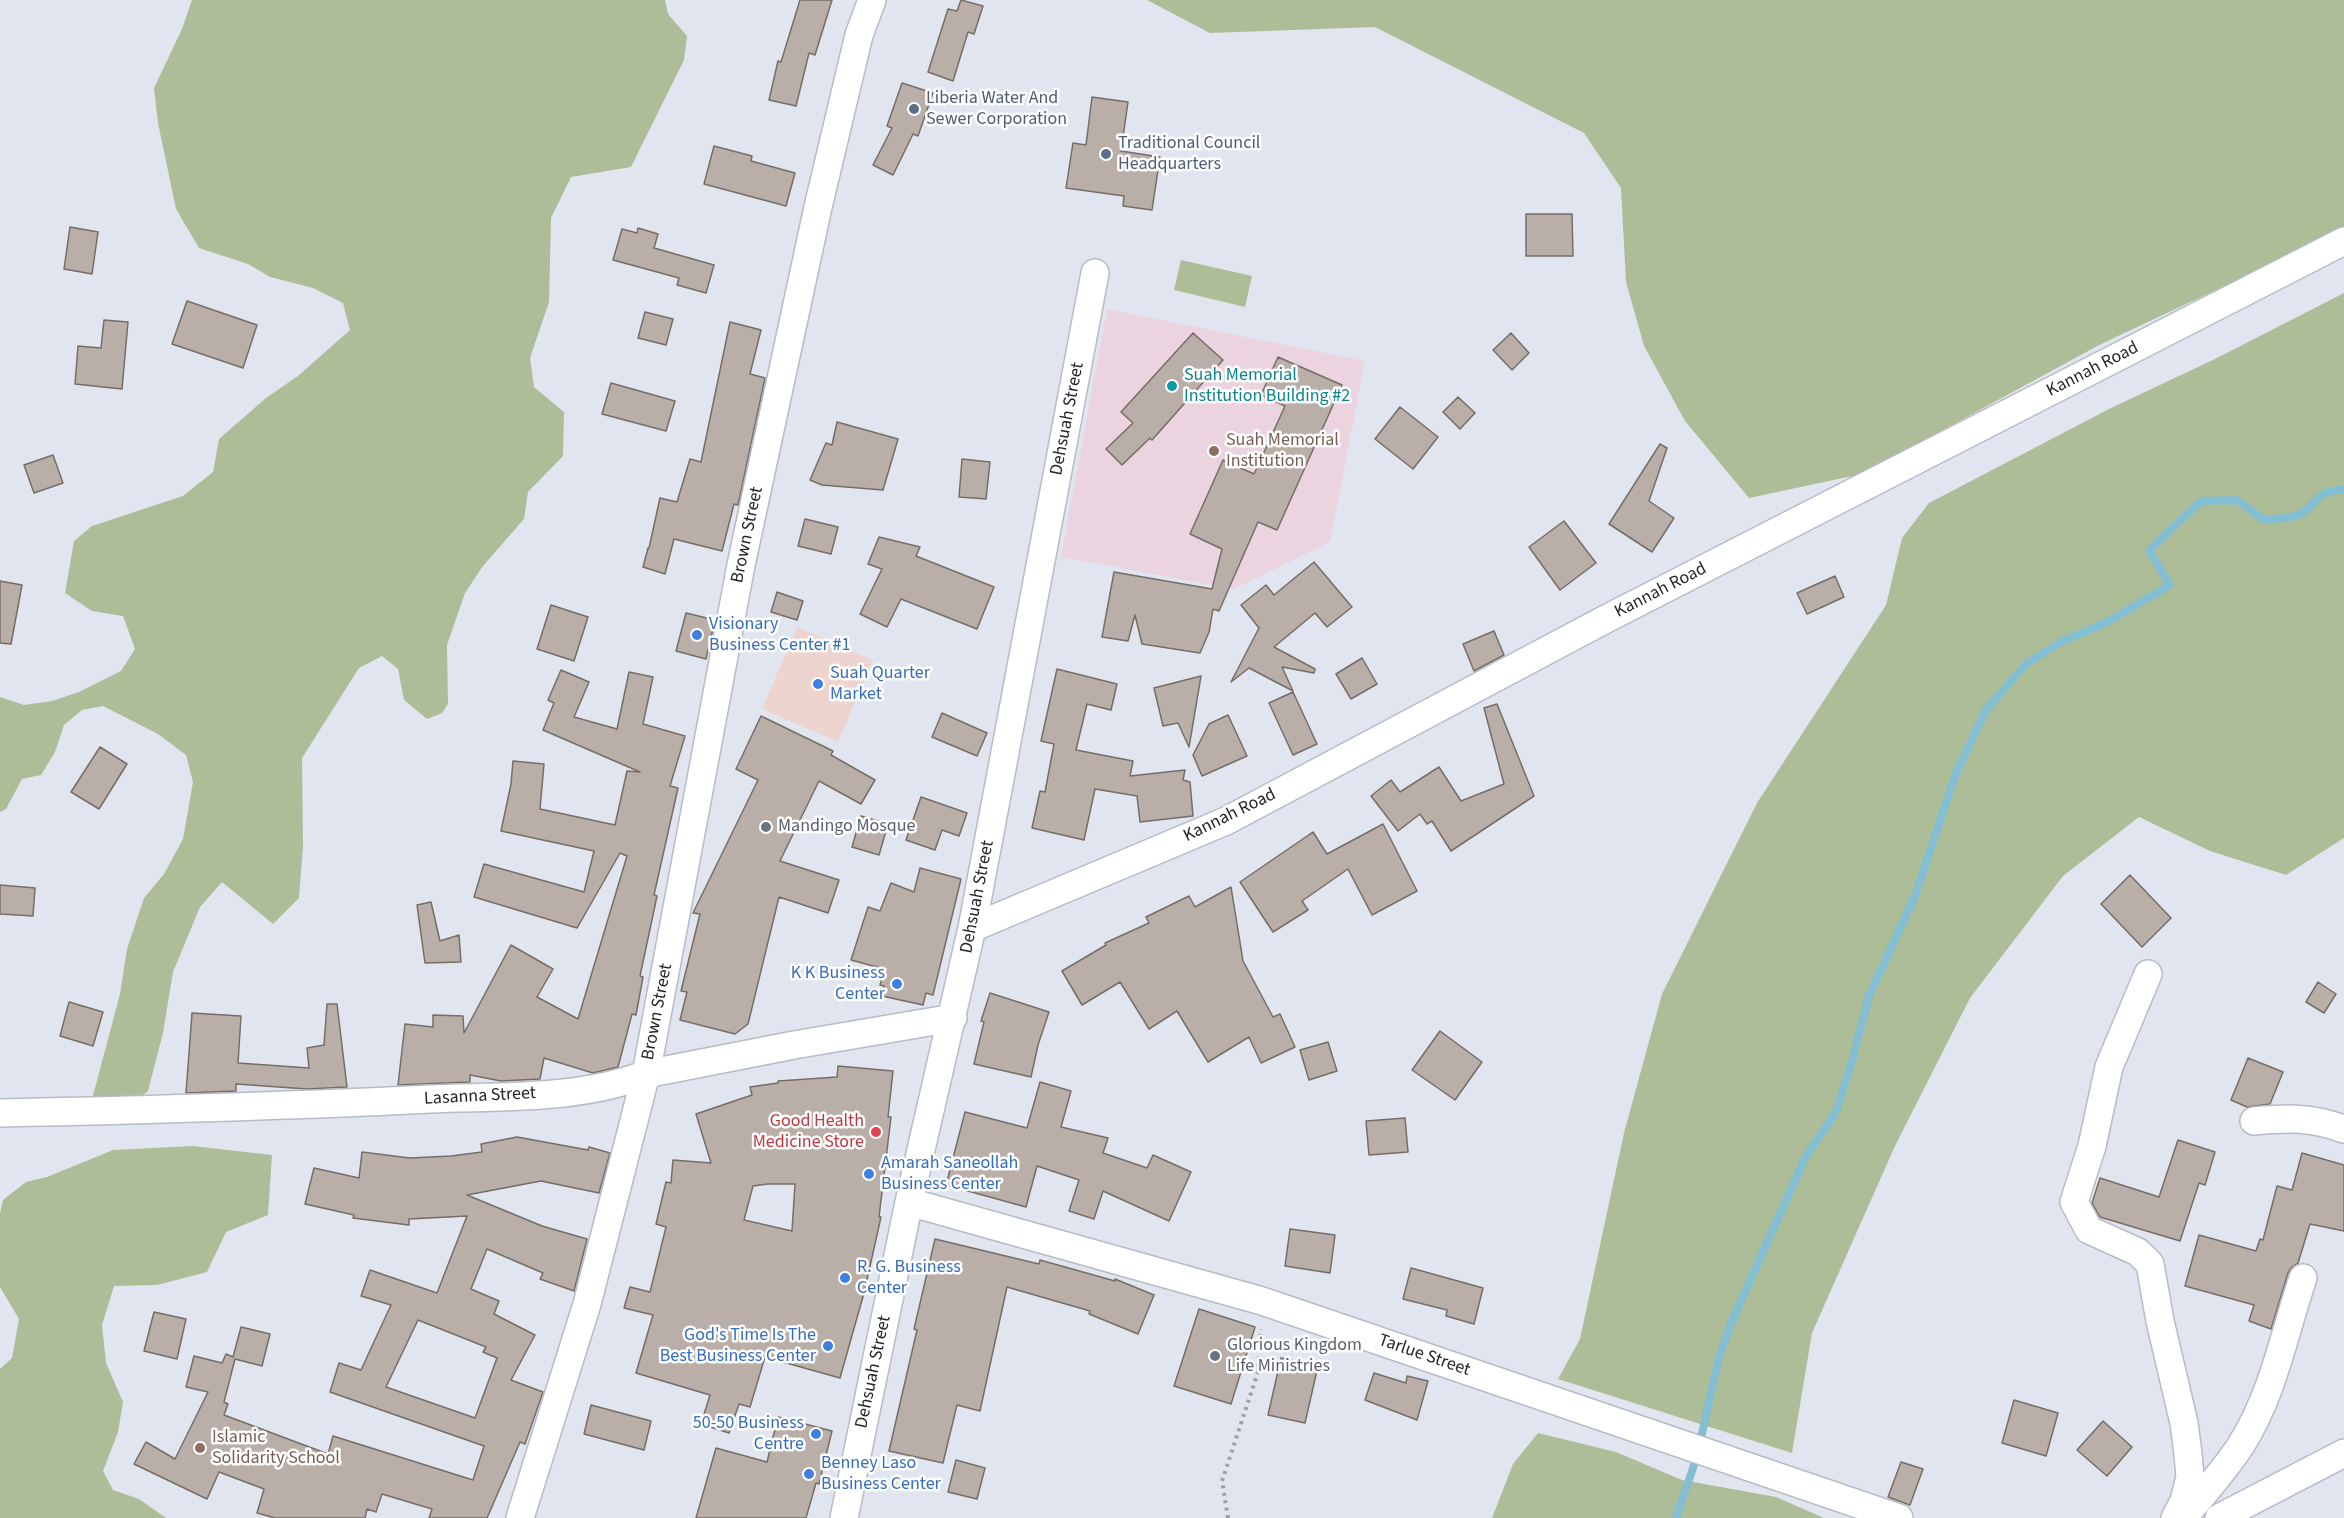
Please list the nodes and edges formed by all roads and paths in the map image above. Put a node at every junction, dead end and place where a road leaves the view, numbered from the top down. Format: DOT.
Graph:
graph roads {
  1 [pos="872,0"];
  2 [pos="2344,241"];
  3 [pos="1095,273"];
  4 [pos="972,928"];
  5 [pos="2148,974"];
  6 [pos="953,1018"];
  7 [pos="646,1074"];
  8 [pos="0,1113"];
  9 [pos="2254,1121"];
  10 [pos="2344,1129"];
  11 [pos="909,1202"];
  12 [pos="2303,1278"];
  13 [pos="1262,1301"];
  14 [pos="2344,1453"];
  15 [pos="520,1518"];
  16 [pos="844,1518"];
  17 [pos="1228,1518"];
  18 [pos="1899,1518"];
  19 [pos="2175,1518"];
  20 [pos="2183,1518"];
  21 [pos="2219,1518"];
  1 -- 7 [label="street, Brown Street"];
  2 -- 4 [label="street, Kannah Road"];
  3 -- 4 [label="street, Dehsuah Street"];
  4 -- 6 [label="street, Dehsuah Street"];
  5 -- 19 [label="street"];
  6 -- 7 [label="street, Lasanna Street"];
  6 -- 11 [label="street, Dehsuah Street"];
  7 -- 8 [label="street, Lasanna Street"];
  7 -- 15 [label="street, Brown Street"];
  9 -- 10 [label="street"];
  11 -- 13 [label="street, Tarlue Street"];
  11 -- 16 [label="street, Dehsuah Street"];
  12 -- 20 [label="street"];
  13 -- 17 [label="path"];
  13 -- 18 [label="street, Tarlue Street"];
  14 -- 21 [label="street"];
}
